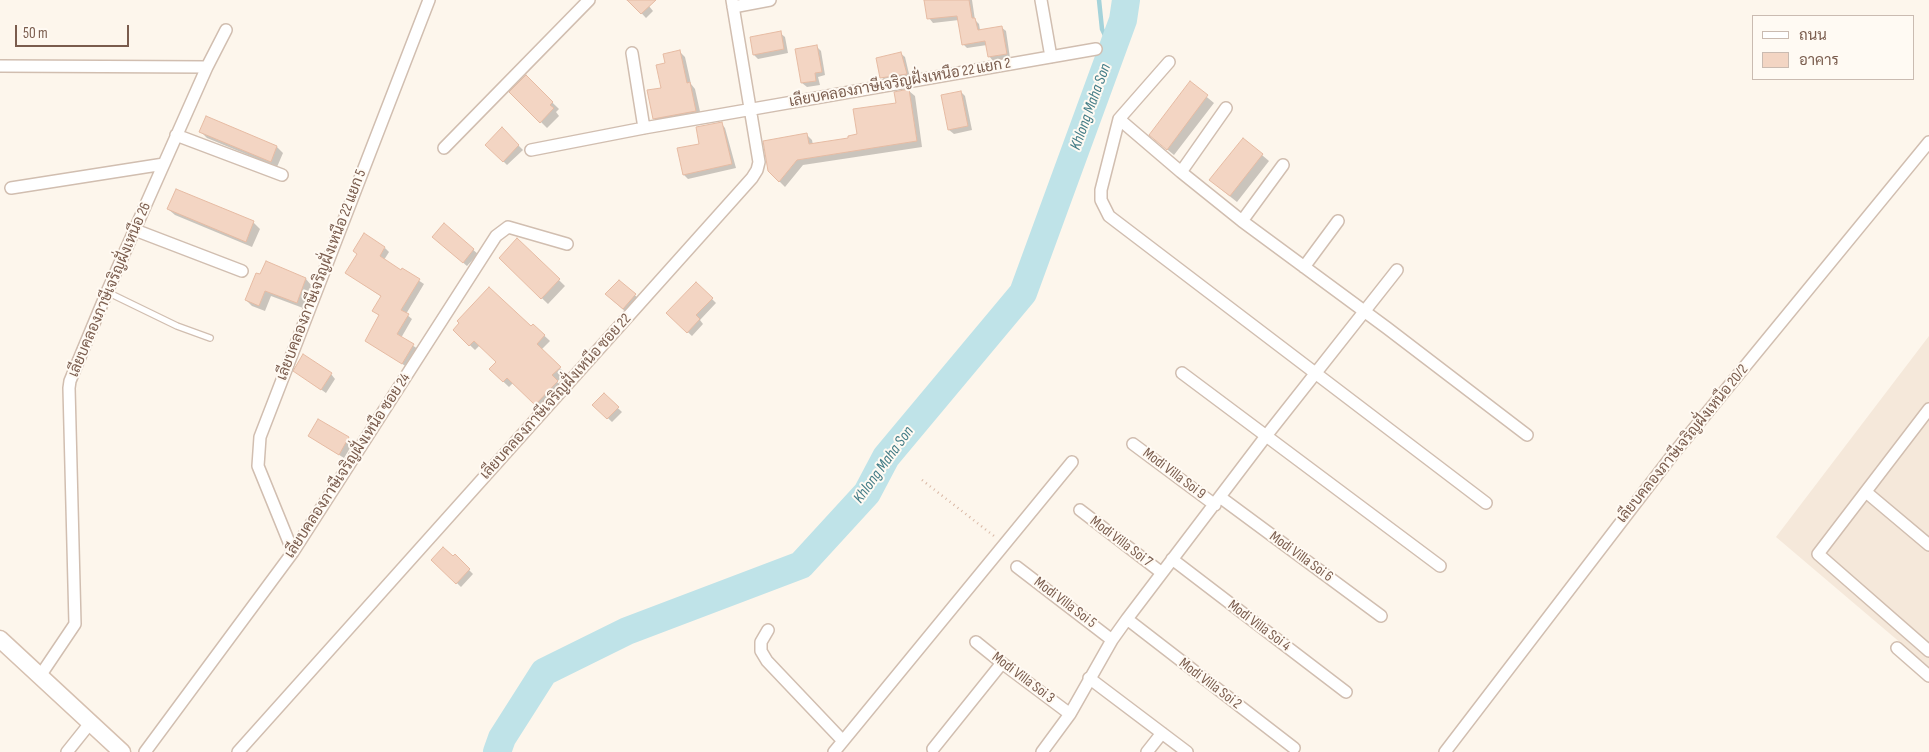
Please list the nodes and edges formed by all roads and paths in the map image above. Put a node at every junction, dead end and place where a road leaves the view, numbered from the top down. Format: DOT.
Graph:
graph roads {
  1 [pos="429,0"];
  2 [pos="589,0"];
  3 [pos="770,0"];
  4 [pos="1042,0"];
  5 [pos="733,3"];
  6 [pos="226,30"];
  7 [pos="1096,49"];
  8 [pos="632,53"];
  9 [pos="1051,57"];
  10 [pos="1169,62"];
  11 [pos="0,66"];
  12 [pos="207,67"];
  13 [pos="1226,108"];
  14 [pos="750,110"];
  15 [pos="1119,119"];
  16 [pos="644,128"];
  17 [pos="176,135"];
  18 [pos="1929,142"];
  19 [pos="444,148"];
  20 [pos="531,150"];
  21 [pos="164,164"];
  22 [pos="1283,165"];
  23 [pos="1181,172"];
  24 [pos="282,175"];
  25 [pos="11,188"];
  26 [pos="1242,221"];
  27 [pos="1338,221"];
  28 [pos="135,230"];
  29 [pos="567,244"];
  30 [pos="1304,267"];
  31 [pos="1397,270"];
  32 [pos="242,271"];
  33 [pos="107,292"];
  34 [pos="1365,312"];
  35 [pos="210,338"];
  36 [pos="1182,373"];
  37 [pos="1316,374"];
  38 [pos="1928,413"];
  39 [pos="1527,435"];
  40 [pos="1266,436"];
  41 [pos="1133,444"];
  42 [pos="1072,462"];
  43 [pos="922,480"];
  44 [pos="1866,492"];
  45 [pos="1218,501"];
  46 [pos="1486,503"];
  47 [pos="1080,510"];
  48 [pos="1004,545"];
  49 [pos="1929,545"];
  50 [pos="293,552"];
  51 [pos="1172,559"];
  52 [pos="1440,566"];
  53 [pos="1017,567"];
  54 [pos="1162,573"];
  55 [pos="1381,616"];
  56 [pos="1127,619"];
  57 [pos="768,630"];
  58 [pos="0,639"];
  59 [pos="1112,640"];
  60 [pos="976,642"];
  61 [pos="1897,648"];
  62 [pos="1929,651"];
  63 [pos="1002,664"];
  64 [pos="40,676"];
  65 [pos="1929,676"];
  66 [pos="1089,678"];
  67 [pos="1346,692"];
  68 [pos="1070,714"];
  69 [pos="91,722"];
  70 [pos="1162,733"];
  71 [pos="843,741"];
  72 [pos="1294,748"];
  73 [pos="933,749"];
  74 [pos="67,752"];
  75 [pos="122,752"];
  76 [pos="145,752"];
  77 [pos="238,752"];
  78 [pos="834,752"];
  79 [pos="1042,752"];
  80 [pos="1147,752"];
  81 [pos="1188,752"];
  82 [pos="1445,752"];
  1 -- 50 [label="street, เลียบคลองภาษีเจริญฝั่งเหนือ 22 แยก 5"];
  2 -- 19 [label="street"];
  3 -- 5 [label="street"];
  4 -- 9 [label="street"];
  5 -- 14 [label="street, เลียบคลองภาษีเจริญฝั่งเหนือ ซอย 22"];
  6 -- 12 [label="street, เลียบคลองภาษีเจริญฝั่งเหนือ 26"];
  7 -- 9 [label="street, เลียบคลองภาษีเจริญฝั่งเหนือ 22 แยก 2"];
  8 -- 16 [label="street"];
  9 -- 14 [label="street, เลียบคลองภาษีเจริญฝั่งเหนือ 22 แยก 2"];
  10 -- 15 [label="street"];
  11 -- 12 [label="street"];
  12 -- 17 [label="street, เลียบคลองภาษีเจริญฝั่งเหนือ 26"];
  13 -- 23 [label="street"];
  14 -- 16 [label="street, เลียบคลองภาษีเจริญฝั่งเหนือ 22 แยก 2"];
  14 -- 77 [label="street, เลียบคลองภาษีเจริญฝั่งเหนือ ซอย 22"];
  15 -- 23 [label="street"];
  15 -- 37 [label="street"];
  16 -- 20 [label="street, เลียบคลองภาษีเจริญฝั่งเหนือ 22 แยก 2"];
  17 -- 21 [label="street, เลียบคลองภาษีเจริญฝั่งเหนือ 26"];
  17 -- 24 [label="street"];
  18 -- 82 [label="street, เลียบคลองภาษีเจริญฝั่งเหนือ 20/2"];
  21 -- 25 [label="street"];
  21 -- 28 [label="street, เลียบคลองภาษีเจริญฝั่งเหนือ 26"];
  22 -- 26 [label="street"];
  23 -- 26 [label="street"];
  26 -- 30 [label="street"];
  27 -- 30 [label="street"];
  28 -- 32 [label="street"];
  28 -- 33 [label="street, เลียบคลองภาษีเจริญฝั่งเหนือ 26"];
  29 -- 50 [label="street, เลียบคลองภาษีเจริญฝั่งเหนือ ซอย 24"];
  30 -- 34 [label="street"];
  31 -- 34 [label="street"];
  33 -- 35 [label="lane"];
  33 -- 64 [label="street, เลียบคลองภาษีเจริญฝั่งเหนือ 26"];
  34 -- 37 [label="street"];
  34 -- 39 [label="street"];
  36 -- 40 [label="street"];
  37 -- 40 [label="street"];
  37 -- 46 [label="street"];
  38 -- 44 [label="street"];
  40 -- 45 [label="street"];
  40 -- 52 [label="street"];
  41 -- 45 [label="street, Modi Villa Soi 9"];
  42 -- 48 [label="street"];
  43 -- 48 [label="path"];
  44 -- 49 [label="street"];
  44 -- 62 [label="street"];
  45 -- 51 [label="street"];
  45 -- 55 [label="street, Modi Villa Soi 6"];
  47 -- 54 [label="street, Modi Villa Soi 7"];
  48 -- 71 [label="street"];
  50 -- 76 [label="street, เลียบคลองภาษีเจริญฝั่งเหนือ ซอย 24"];
  51 -- 54 [label="street"];
  51 -- 67 [label="street, Modi Villa Soi 4"];
  53 -- 59 [label="street, Modi Villa Soi 5"];
  54 -- 56 [label="street"];
  56 -- 59 [label="street"];
  56 -- 72 [label="street, Modi Villa Soi 2"];
  57 -- 71 [label="street"];
  58 -- 64 [label="main road"];
  59 -- 66 [label="street"];
  60 -- 63 [label="street, Modi Villa Soi 3"];
  61 -- 65 [label="street"];
  63 -- 68 [label="street, Modi Villa Soi 3"];
  63 -- 73 [label="street"];
  64 -- 69 [label="main road"];
  66 -- 68 [label="street"];
  66 -- 70 [label="street"];
  68 -- 79 [label="street"];
  69 -- 74 [label="street"];
  69 -- 75 [label="main road"];
  70 -- 80 [label="street"];
  70 -- 81 [label="street"];
  71 -- 78 [label="street"];
}
